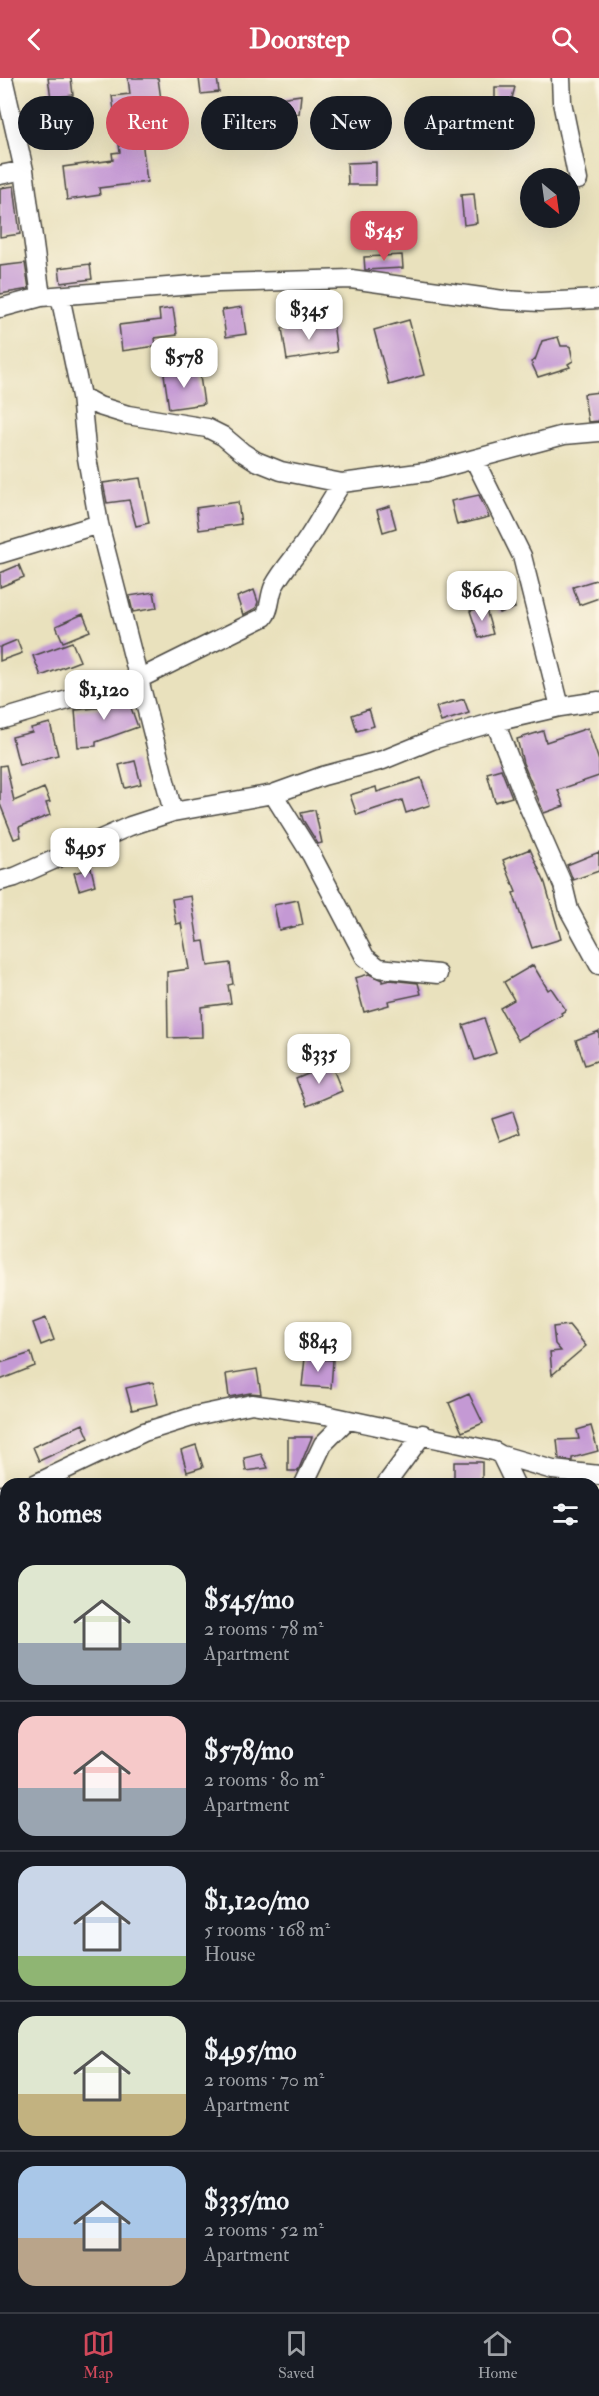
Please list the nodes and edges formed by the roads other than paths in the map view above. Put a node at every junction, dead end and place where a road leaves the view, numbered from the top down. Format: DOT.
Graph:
graph roads {
  1 [pos="3,78"];
  2 [pos="561,78"];
  3 [pos="576,168"];
  4 [pos="24,170"];
  5 [pos="0,175"];
  6 [pos="60,296"];
  7 [pos="41,297"];
  8 [pos="599,299"];
  9 [pos="0,309"];
  10 [pos="81,396"];
  11 [pos="599,432"];
  12 [pos="474,459"];
  13 [pos="342,483"];
  14 [pos="99,524"];
  15 [pos="0,554"];
  16 [pos="139,679"];
  17 [pos="599,701"];
  18 [pos="560,707"];
  19 [pos="0,720"];
  20 [pos="495,722"];
  21 [pos="273,794"];
  22 [pos="173,812"];
  23 [pos="0,881"];
  24 [pos="599,965"];
  25 [pos="438,974"];
  26 [pos="347,1420"];
  27 [pos="423,1434"];
  28 [pos="501,1455"];
  29 [pos="599,1475"];
  30 [pos="48,1478"];
  31 [pos="307,1478"];
  32 [pos="390,1478"];
  33 [pos="512,1478"];
  1 -- 4 [label="street"];
  2 -- 3 [label="street"];
  4 -- 5 [label="street"];
  4 -- 7 [label="street"];
  6 -- 7 [label="street"];
  6 -- 8 [label="street"];
  6 -- 10 [label="street"];
  7 -- 9 [label="street"];
  10 -- 13 [label="street"];
  10 -- 14 [label="street"];
  11 -- 12 [label="street"];
  12 -- 13 [label="street"];
  12 -- 18 [label="street"];
  13 -- 16 [label="street"];
  14 -- 15 [label="street"];
  14 -- 16 [label="street"];
  16 -- 19 [label="street"];
  16 -- 22 [label="street"];
  17 -- 18 [label="street"];
  18 -- 20 [label="street"];
  20 -- 21 [label="street"];
  20 -- 24 [label="street"];
  21 -- 22 [label="street"];
  21 -- 25 [label="street"];
  22 -- 23 [label="street"];
  26 -- 27 [label="street"];
  26 -- 30 [label="street"];
  26 -- 31 [label="street"];
  27 -- 28 [label="street"];
  27 -- 32 [label="street"];
  28 -- 29 [label="street"];
  28 -- 33 [label="street"];
}
